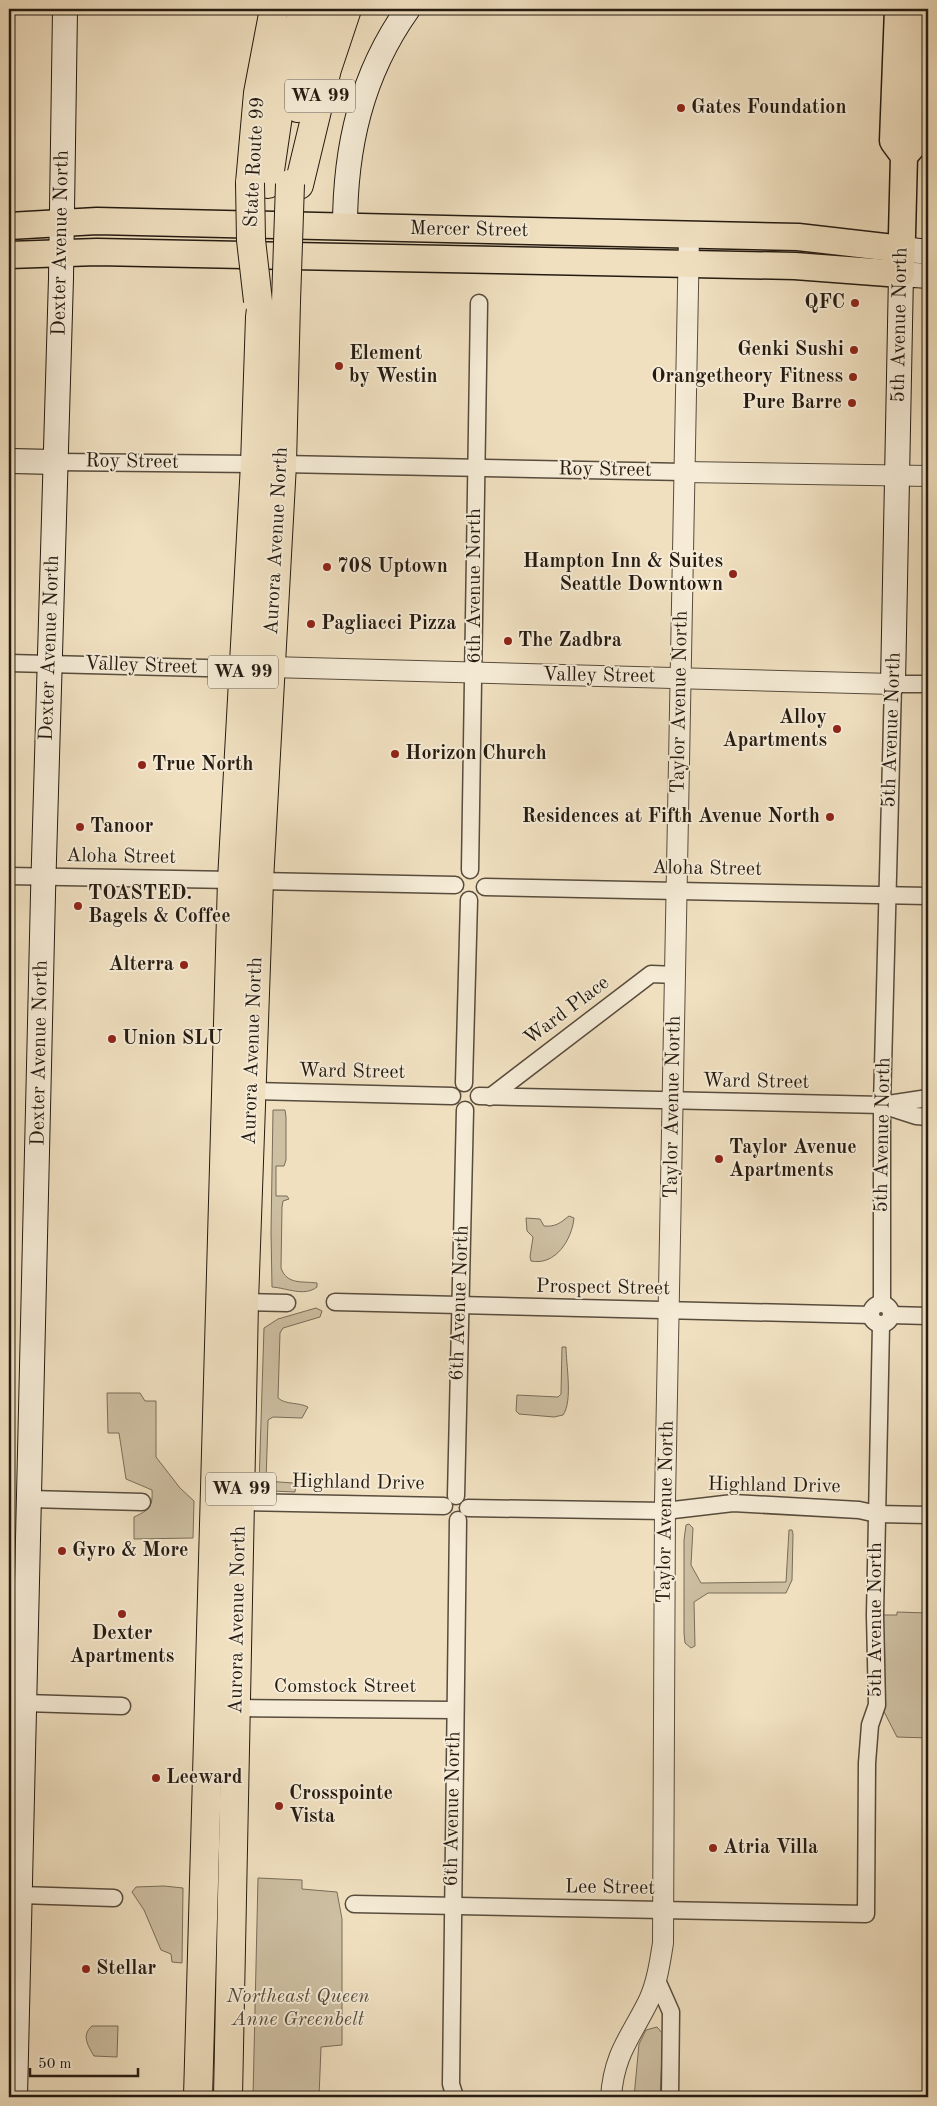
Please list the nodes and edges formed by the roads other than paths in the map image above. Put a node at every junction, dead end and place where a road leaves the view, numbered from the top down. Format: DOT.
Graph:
graph roads {
  1 [pos="65,9"];
  2 [pos="274,9"];
  3 [pos="303,9"];
  4 [pos="326,9"];
  5 [pos="346,9"];
  6 [pos="408,9"];
  7 [pos="898,9"];
  8 [pos="921,9"];
  9 [pos="904,156"];
  10 [pos="277,184"];
  11 [pos="62,222"];
  12 [pos="9,226"];
  13 [pos="345,227"];
  14 [pos="689,235"];
  15 [pos="290,240"];
  16 [pos="928,252"];
  17 [pos="62,253"];
  18 [pos="9,256"];
  19 [pos="589,262"];
  20 [pos="902,262"];
  21 [pos="689,263"];
  22 [pos="928,276"];
  23 [pos="480,303"];
  24 [pos="266,305"];
  25 [pos="9,461"];
  26 [pos="56,462"];
  27 [pos="255,464"];
  28 [pos="282,464"];
  29 [pos="476,467"];
  30 [pos="684,472"];
  31 [pos="898,476"];
  32 [pos="928,476"];
  33 [pos="9,663"];
  34 [pos="49,664"];
  35 [pos="257,668"];
  36 [pos="474,673"];
  37 [pos="681,678"];
  38 [pos="894,684"];
  39 [pos="928,684"];
  40 [pos="470,870"];
  41 [pos="9,876"];
  42 [pos="44,877"];
  43 [pos="246,880"];
  44 [pos="455,885"];
  45 [pos="485,887"];
  46 [pos="677,890"];
  47 [pos="888,895"];
  48 [pos="928,896"];
  49 [pos="469,900"];
  50 [pos="676,975"];
  51 [pos="464,1083"];
  52 [pos="252,1092"];
  53 [pos="452,1096"];
  54 [pos="485,1096"];
  55 [pos="928,1098"];
  56 [pos="673,1102"];
  57 [pos="882,1105"];
  58 [pos="465,1110"];
  59 [pos="928,1117"];
  60 [pos="244,1302"];
  61 [pos="287,1302"];
  62 [pos="335,1302"];
  63 [pos="459,1306"];
  64 [pos="668,1311"];
  65 [pos="881,1315"];
  66 [pos="928,1316"];
  67 [pos="30,1499"];
  68 [pos="450,1501"];
  69 [pos="142,1502"];
  70 [pos="241,1502"];
  71 [pos="665,1511"];
  72 [pos="463,1514"];
  73 [pos="877,1514"];
  74 [pos="928,1515"];
  75 [pos="25,1703"];
  76 [pos="122,1706"];
  77 [pos="236,1708"];
  78 [pos="454,1710"];
  79 [pos="20,1895"];
  80 [pos="114,1898"];
  81 [pos="354,1904"];
  82 [pos="452,1906"];
  83 [pos="664,1910"];
  84 [pos="866,1914"];
  85 [pos="656,1978"];
  86 [pos="15,2097"];
  87 [pos="198,2097"];
  88 [pos="228,2097"];
  89 [pos="455,2097"];
  90 [pos="611,2097"];
  91 [pos="670,2097"];
  1 -- 11 [label="main road, Dexter Avenue North"];
  2 -- 10 [label="highway, State Route 99 / WA 99"];
  3 -- 10 [label="highway, Aurora Avenue North"];
  4 -- 10 [label="highway, Aurora Avenue North"];
  5 -- 10 [label="highway, State Route 99 / WA 99"];
  6 -- 13 [label="main road"];
  7 -- 9 [label="main road, 5th Avenue North"];
  8 -- 9 [label="main road"];
  9 -- 20 [label="main road, 5th Avenue North"];
  10 -- 15 [label="highway, State Route 99 / WA 99, bridge"];
  10 -- 24 [label="highway, Aurora Avenue North"];
  11 -- 12 [label="main road, Mercer Street"];
  11 -- 13 [label="main road, Mercer Street"];
  11 -- 17 [label="main road, Dexter Avenue North"];
  13 -- 14 [label="main road, Mercer Street"];
  13 -- 19 [label="main road"];
  14 -- 20 [label="main road, Mercer Street"];
  14 -- 21 [label="street, Taylor Avenue North"];
  15 -- 24 [label="highway, Aurora Avenue North / WA 99, bridge"];
  16 -- 20 [label="main road, Mercer Street"];
  17 -- 18 [label="main road, Mercer Street"];
  17 -- 19 [label="main road, Mercer Street"];
  17 -- 26 [label="main road, Dexter Avenue North"];
  19 -- 21 [label="main road, Mercer Street"];
  20 -- 21 [label="main road, Mercer Street"];
  20 -- 22 [label="main road, Mercer Street"];
  20 -- 31 [label="main road, 5th Avenue North"];
  21 -- 30 [label="street, Taylor Avenue North"];
  23 -- 29 [label="street, 6th Avenue North"];
  24 -- 27 [label="highway, Aurora Avenue North / WA 99"];
  24 -- 28 [label="highway, Aurora Avenue North / WA 99"];
  25 -- 26 [label="main road, Roy Street"];
  26 -- 27 [label="street, Roy Street"];
  26 -- 34 [label="main road, Dexter Avenue North"];
  27 -- 35 [label="highway, Aurora Avenue North / WA 99"];
  28 -- 29 [label="street, Roy Street"];
  28 -- 35 [label="highway, Aurora Avenue North / WA 99"];
  29 -- 30 [label="street, Roy Street"];
  29 -- 36 [label="street, 6th Avenue North"];
  30 -- 31 [label="street, Roy Street"];
  30 -- 37 [label="street, Taylor Avenue North"];
  31 -- 32 [label="street, Roy Street"];
  31 -- 38 [label="main road, 5th Avenue North"];
  33 -- 34 [label="street, Valley Street"];
  34 -- 35 [label="street, Valley Street"];
  34 -- 42 [label="main road, Dexter Avenue North"];
  35 -- 36 [label="street, Valley Street"];
  35 -- 43 [label="highway, Aurora Avenue North / WA 99"];
  36 -- 37 [label="street, Valley Street"];
  36 -- 40 [label="street, 6th Avenue North"];
  37 -- 38 [label="street, Valley Street"];
  37 -- 46 [label="street, Taylor Avenue North"];
  38 -- 39 [label="street, Valley Street"];
  38 -- 47 [label="street, 5th Avenue North"];
  40 -- 44 [label="street"];
  40 -- 45 [label="street"];
  41 -- 42 [label="street, Aloha Street"];
  42 -- 43 [label="street, Aloha Street"];
  42 -- 67 [label="main road, Dexter Avenue North"];
  43 -- 44 [label="street, Aloha Street"];
  43 -- 52 [label="highway, Aurora Avenue North / WA 99"];
  43 -- 87 [label="highway, Aurora Avenue North / WA 99"];
  44 -- 49 [label="street"];
  45 -- 46 [label="street, Aloha Street"];
  45 -- 49 [label="street"];
  46 -- 47 [label="street, Aloha Street"];
  46 -- 50 [label="street, Taylor Avenue North"];
  47 -- 48 [label="street, Aloha Street"];
  47 -- 57 [label="street, 5th Avenue North"];
  49 -- 51 [label="street"];
  50 -- 54 [label="street, Ward Place"];
  50 -- 56 [label="street, Taylor Avenue North"];
  51 -- 53 [label="street"];
  51 -- 54 [label="street"];
  52 -- 53 [label="street, Ward Street"];
  52 -- 60 [label="highway, Aurora Avenue North / WA 99"];
  53 -- 58 [label="street"];
  54 -- 56 [label="street, Ward Street"];
  54 -- 58 [label="street"];
  55 -- 57 [label="street, Ward Street"];
  56 -- 57 [label="street, Ward Street"];
  56 -- 64 [label="street, Taylor Avenue North"];
  57 -- 59 [label="street, Ward Street"];
  57 -- 65 [label="street, 5th Avenue North"];
  58 -- 63 [label="street, 6th Avenue North"];
  60 -- 61 [label="street"];
  60 -- 70 [label="highway, Aurora Avenue North / WA 99"];
  62 -- 63 [label="street, Prospect Street"];
  63 -- 64 [label="street, Prospect Street"];
  63 -- 68 [label="street, 6th Avenue North"];
  64 -- 65 [label="street, Prospect Street"];
  64 -- 71 [label="street, Taylor Avenue North"];
  65 -- 66 [label="street, Prospect Street"];
  65 -- 73 [label="street, 5th Avenue North"];
  67 -- 69 [label="street"];
  67 -- 75 [label="main road, Dexter Avenue North"];
  68 -- 70 [label="street, Highland Drive"];
  68 -- 72 [label="street"];
  70 -- 77 [label="highway, Aurora Avenue North / WA 99"];
  71 -- 72 [label="street, Highland Drive"];
  71 -- 73 [label="street, Highland Drive"];
  71 -- 83 [label="street, Taylor Avenue North"];
  72 -- 78 [label="street, 6th Avenue North"];
  73 -- 74 [label="street, Highland Drive"];
  73 -- 84 [label="street, 5th Avenue North"];
  75 -- 76 [label="street"];
  75 -- 79 [label="main road, Dexter Avenue North"];
  77 -- 78 [label="street, Comstock Street"];
  77 -- 88 [label="highway, Aurora Avenue North / WA 99"];
  78 -- 82 [label="street, 6th Avenue North"];
  79 -- 80 [label="street"];
  79 -- 86 [label="main road, Dexter Avenue North"];
  81 -- 82 [label="street, Lee Street"];
  82 -- 83 [label="street, Lee Street"];
  82 -- 89 [label="street, 6th Avenue North"];
  83 -- 84 [label="street, Lee Street"];
  83 -- 85 [label="street, Taylor Avenue North"];
  85 -- 90 [label="street, Taylor Avenue North"];
  85 -- 91 [label="street"];
}
